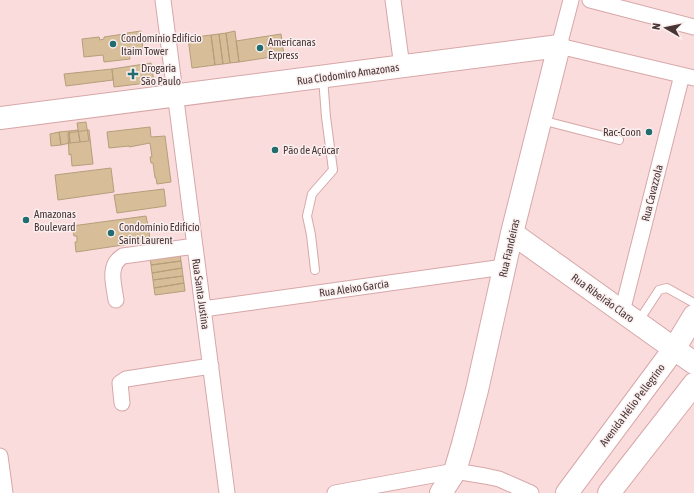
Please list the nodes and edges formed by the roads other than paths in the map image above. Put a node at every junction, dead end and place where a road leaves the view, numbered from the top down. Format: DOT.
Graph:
graph roads {
  1 [pos="163,0"];
  2 [pos="393,0"];
  3 [pos="570,0"];
  4 [pos="590,0"];
  5 [pos="694,27"];
  6 [pos="559,46"];
  7 [pos="402,67"];
  8 [pos="688,76"];
  9 [pos="323,77"];
  10 [pos="176,96"];
  11 [pos="0,118"];
  12 [pos="540,119"];
  13 [pos="619,140"];
  14 [pos="512,233"];
  15 [pos="195,246"];
  16 [pos="504,267"];
  17 [pos="315,270"];
  18 [pos="116,300"];
  19 [pos="694,303"];
  20 [pos="203,309"];
  21 [pos="694,316"];
  22 [pos="630,318"];
  23 [pos="674,349"];
  24 [pos="694,363"];
  25 [pos="211,366"];
  26 [pos="694,384"];
  27 [pos="122,403"];
  28 [pos="0,456"];
  29 [pos="455,471"];
  30 [pos="5,493"];
  31 [pos="227,493"];
  32 [pos="335,493"];
  33 [pos="441,493"];
  34 [pos="531,493"];
  35 [pos="567,493"];
  36 [pos="609,493"];
  1 -- 10 [label="street, Rua Santa Justina"];
  2 -- 7 [label="street"];
  3 -- 6 [label="street, Rua Fiandeiras"];
  4 -- 5 [label="street"];
  6 -- 7 [label="street, Rua Clodomiro Amazonas"];
  6 -- 8 [label="street, Rua Clodomiro Amazonas"];
  6 -- 12 [label="street, Rua Fiandeiras"];
  7 -- 9 [label="street, Rua Clodomiro Amazonas"];
  8 -- 22 [label="street, Rua Cavazzola"];
  9 -- 10 [label="street, Rua Clodomiro Amazonas"];
  9 -- 17 [label="lane"];
  10 -- 11 [label="street, Rua Clodomiro Amazonas"];
  10 -- 15 [label="street, Rua Santa Justina"];
  12 -- 13 [label="lane"];
  12 -- 14 [label="street, Rua Fiandeiras"];
  14 -- 16 [label="street, Rua Fiandeiras"];
  14 -- 22 [label="street, Rua Ribeirão Claro"];
  15 -- 18 [label="street"];
  15 -- 20 [label="street, Rua Santa Justina"];
  16 -- 20 [label="street, Rua Aleixo Garcia"];
  16 -- 29 [label="street, Rua Fiandeiras"];
  19 -- 22 [label="lane"];
  20 -- 25 [label="street, Rua Santa Justina"];
  21 -- 23 [label="street, Avenida Hélio Pellegrino"];
  22 -- 23 [label="street, Rua Ribeirão Claro"];
  23 -- 24 [label="street, Rua Ribeirão Claro"];
  23 -- 35 [label="street, Avenida Hélio Pellegrino"];
  25 -- 27 [label="street"];
  25 -- 31 [label="street, Rua Santa Justina"];
  26 -- 36 [label="street"];
  28 -- 30 [label="street"];
  29 -- 32 [label="street"];
  29 -- 33 [label="street, Rua Fiandeiras"];
  29 -- 34 [label="street"];
}
